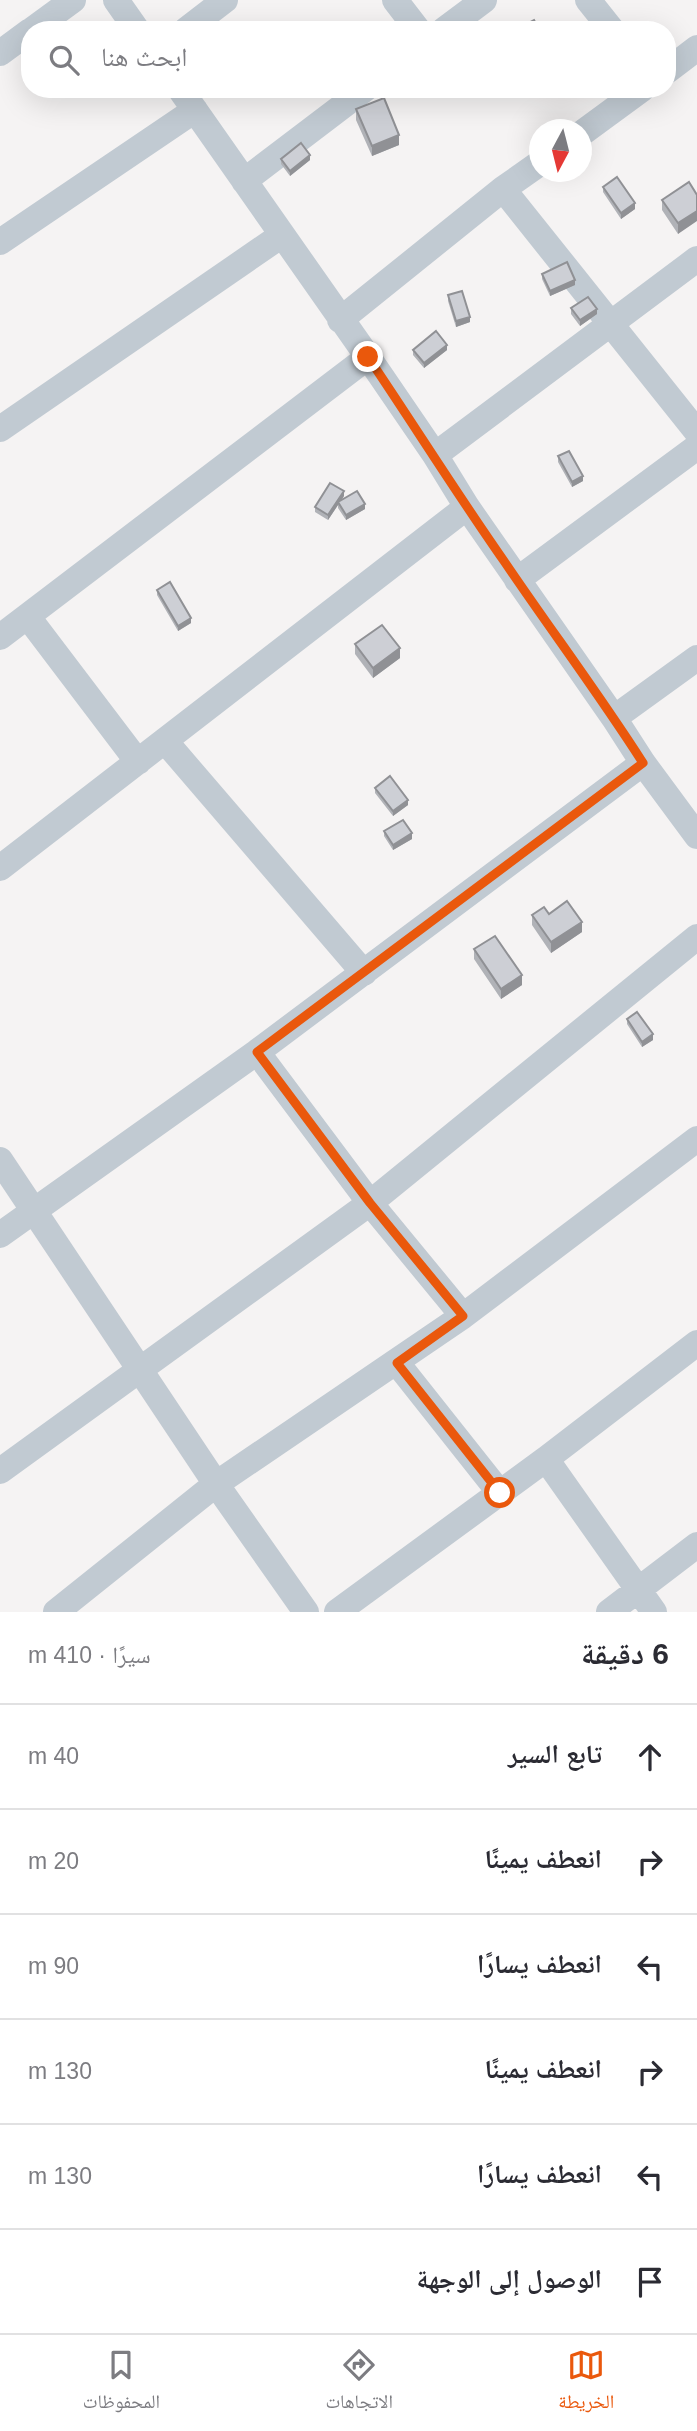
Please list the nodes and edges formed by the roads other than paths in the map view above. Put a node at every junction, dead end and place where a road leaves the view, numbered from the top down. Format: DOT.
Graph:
graph roads {
  1 [pos="73,0"];
  2 [pos="116,0"];
  3 [pos="225,0"];
  4 [pos="395,0"];
  5 [pos="484,0"];
  6 [pos="588,0"];
  7 [pos="45,21"];
  8 [pos="131,21"];
  9 [pos="198,21"];
  10 [pos="411,21"];
  11 [pos="456,21"];
  12 [pos="605,21"];
  13 [pos="21,38"];
  14 [pos="697,48"];
  15 [pos="0,53"];
  16 [pos="676,64"];
  17 [pos="353,98"];
  18 [pos="630,98"];
  19 [pos="188,100"];
  20 [pos="592,126"];
  21 [pos="529,171"];
  22 [pos="244,181"];
  23 [pos="503,189"];
  24 [pos="282,235"];
  25 [pos="0,242"];
  26 [pos="697,259"];
  27 [pos="340,320"];
  28 [pos="610,323"];
  29 [pos="368,357"];
  30 [pos="0,429"];
  31 [pos="697,432"];
  32 [pos="697,447"];
  33 [pos="435,454"];
  34 [pos="467,507"];
  35 [pos="517,580"];
  36 [pos="28,617"];
  37 [pos="0,637"];
  38 [pos="697,658"];
  39 [pos="614,718"];
  40 [pos="165,741"];
  41 [pos="138,762"];
  42 [pos="643,763"];
  43 [pos="697,836"];
  44 [pos="0,868"];
  45 [pos="697,937"];
  46 [pos="364,973"];
  47 [pos="257,1052"];
  48 [pos="697,1139"];
  49 [pos="0,1160"];
  50 [pos="370,1203"];
  51 [pos="33,1209"];
  52 [pos="0,1235"];
  53 [pos="463,1316"];
  54 [pos="697,1343"];
  55 [pos="397,1363"];
  56 [pos="139,1368"];
  57 [pos="546,1459"];
  58 [pos="0,1471"];
  59 [pos="216,1484"];
  60 [pos="500,1493"];
  61 [pos="697,1545"];
  62 [pos="646,1601"];
  63 [pos="56,1612"];
  64 [pos="306,1612"];
  65 [pos="337,1612"];
  66 [pos="609,1612"];
  1 -- 7 [label="street"];
  2 -- 8 [label="street"];
  3 -- 9 [label="street"];
  4 -- 10 [label="street"];
  5 -- 11 [label="street"];
  6 -- 12 [label="street"];
  13 -- 15 [label="street"];
  14 -- 16 [label="street"];
  17 -- 22 [label="street"];
  18 -- 20 [label="street"];
  19 -- 22 [label="street"];
  19 -- 25 [label="street"];
  21 -- 23 [label="street"];
  22 -- 24 [label="street"];
  23 -- 27 [label="street"];
  23 -- 28 [label="street"];
  24 -- 27 [label="street"];
  24 -- 30 [label="street"];
  26 -- 28 [label="street"];
  27 -- 29 [label="street"];
  28 -- 31 [label="street"];
  28 -- 33 [label="street"];
  29 -- 33 [label="street"];
  29 -- 36 [label="street"];
  32 -- 35 [label="street"];
  33 -- 34 [label="street"];
  34 -- 35 [label="street"];
  34 -- 40 [label="street"];
  35 -- 39 [label="street"];
  36 -- 37 [label="street"];
  36 -- 41 [label="street"];
  38 -- 39 [label="street"];
  39 -- 42 [label="street"];
  40 -- 41 [label="street"];
  40 -- 46 [label="street"];
  41 -- 44 [label="street"];
  42 -- 43 [label="street"];
  42 -- 46 [label="street"];
  45 -- 50 [label="street"];
  46 -- 47 [label="street"];
  47 -- 50 [label="street"];
  47 -- 51 [label="street"];
  48 -- 53 [label="street"];
  49 -- 51 [label="street"];
  50 -- 53 [label="street"];
  50 -- 56 [label="street"];
  51 -- 52 [label="street"];
  51 -- 56 [label="street"];
  53 -- 55 [label="street"];
  54 -- 57 [label="street"];
  55 -- 59 [label="street"];
  55 -- 60 [label="street"];
  56 -- 58 [label="street"];
  56 -- 59 [label="street"];
  57 -- 60 [label="street"];
  57 -- 62 [label="street"];
  59 -- 63 [label="street"];
  59 -- 64 [label="street"];
  60 -- 65 [label="street"];
  61 -- 62 [label="street"];
  62 -- 66 [label="street"];
}
